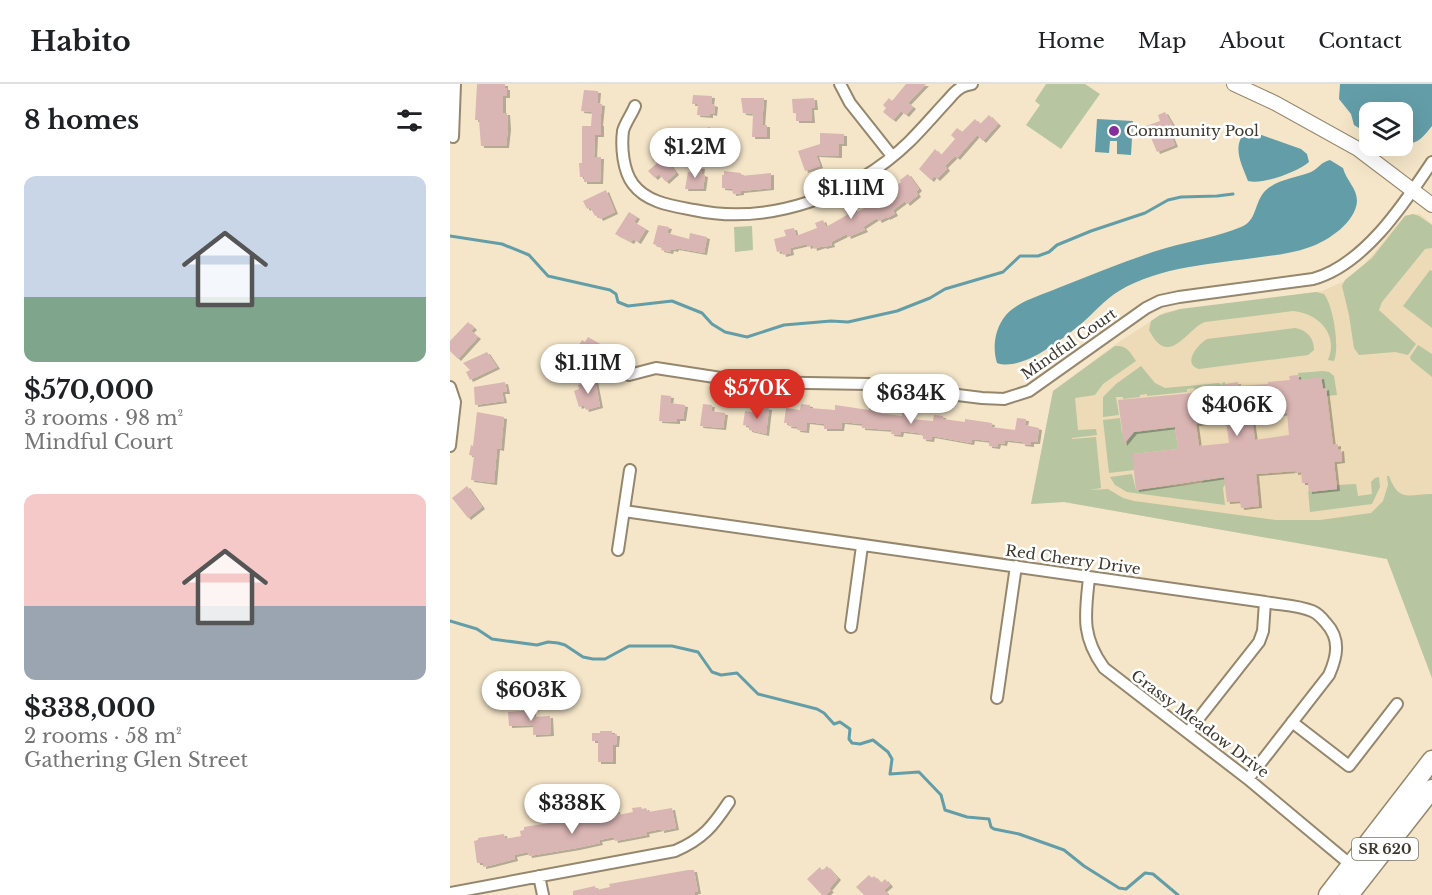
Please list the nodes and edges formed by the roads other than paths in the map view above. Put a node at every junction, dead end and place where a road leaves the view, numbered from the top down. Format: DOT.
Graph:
graph roads {
  1 [pos="455,84"];
  2 [pos="840,84"];
  3 [pos="972,84"];
  4 [pos="1233,84"];
  5 [pos="635,106"];
  6 [pos="453,137"];
  7 [pos="892,156"];
  8 [pos="1432,162"];
  9 [pos="1414,190"];
  10 [pos="1432,204"];
  11 [pos="629,375"];
  12 [pos="450,387"];
  13 [pos="450,446"];
  14 [pos="630,471"];
  15 [pos="624,511"];
  16 [pos="862,546"];
  17 [pos="618,550"];
  18 [pos="1016,566"];
  19 [pos="1089,578"];
  20 [pos="1265,602"];
  21 [pos="851,627"];
  22 [pos="997,698"];
  23 [pos="1397,704"];
  24 [pos="1292,722"];
  25 [pos="1188,732"];
  26 [pos="1432,760"];
  27 [pos="1248,778"];
  28 [pos="1432,789"];
  29 [pos="729,802"];
  30 [pos="1351,865"];
  31 [pos="539,876"];
  32 [pos="450,893"];
  33 [pos="543,895"];
  34 [pos="1328,895"];
  35 [pos="1337,895"];
  36 [pos="1349,895"];
  1 -- 6 [label="street"];
  2 -- 7 [label="street"];
  3 -- 7 [label="street"];
  4 -- 9 [label="street"];
  5 -- 7 [label="street"];
  8 -- 9 [label="street, Mindful Court"];
  9 -- 10 [label="street"];
  9 -- 11 [label="street, Mindful Court"];
  12 -- 13 [label="street"];
  14 -- 15 [label="street"];
  15 -- 16 [label="street, Red Cherry Drive"];
  15 -- 17 [label="street"];
  16 -- 18 [label="street, Red Cherry Drive"];
  16 -- 21 [label="street"];
  18 -- 19 [label="street, Red Cherry Drive"];
  18 -- 22 [label="street"];
  19 -- 20 [label="street, Red Cherry Drive"];
  19 -- 25 [label="street, Grassy Meadow Drive"];
  20 -- 24 [label="street, Red Cherry Drive"];
  20 -- 25 [label="street"];
  23 -- 24 [label="street"];
  24 -- 27 [label="street, Red Cherry Drive"];
  25 -- 27 [label="street, Grassy Meadow Drive"];
  26 -- 30 [label="main road"];
  27 -- 30 [label="street, Grassy Meadow Drive"];
  28 -- 36 [label="main road, SR 620"];
  29 -- 31 [label="street"];
  30 -- 34 [label="main road"];
  30 -- 35 [label="main road"];
  31 -- 32 [label="street"];
  31 -- 33 [label="street"];
}
